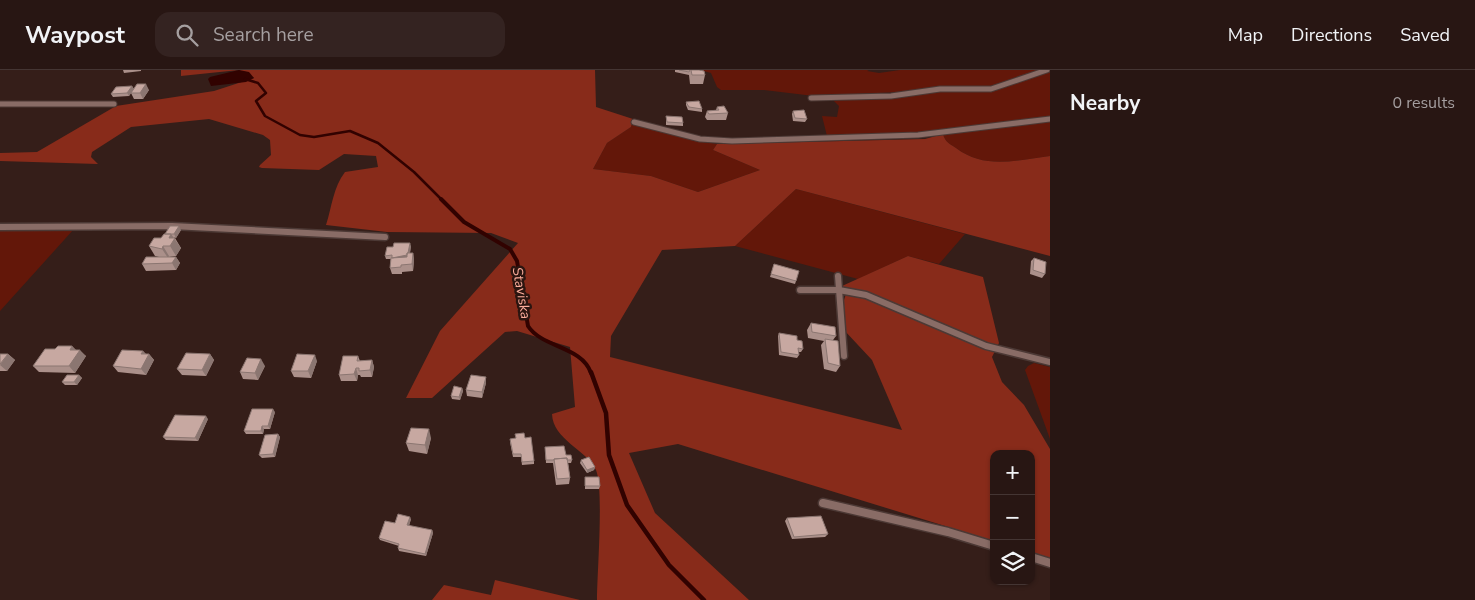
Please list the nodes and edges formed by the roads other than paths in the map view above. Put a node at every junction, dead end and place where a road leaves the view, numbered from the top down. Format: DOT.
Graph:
graph roads {
  1 [pos="1047,70"];
  2 [pos="811,98"];
  3 [pos="0,104"];
  4 [pos="114,104"];
  5 [pos="1050,119"];
  6 [pos="634,122"];
  7 [pos="0,227"];
  8 [pos="385,237"];
  9 [pos="838,276"];
  10 [pos="800,290"];
  11 [pos="839,290"];
  12 [pos="844,356"];
  13 [pos="1050,362"];
  14 [pos="823,503"];
  15 [pos="990,545"];
  16 [pos="1035,558"];
  17 [pos="1050,563"];
  1 -- 2 [label="lane"];
  3 -- 4 [label="lane"];
  5 -- 6 [label="lane"];
  7 -- 8 [label="lane"];
  9 -- 11 [label="lane"];
  10 -- 11 [label="lane"];
  11 -- 12 [label="lane"];
  11 -- 13 [label="lane"];
  14 -- 15 [label="lane"];
  16 -- 17 [label="lane"];
}
